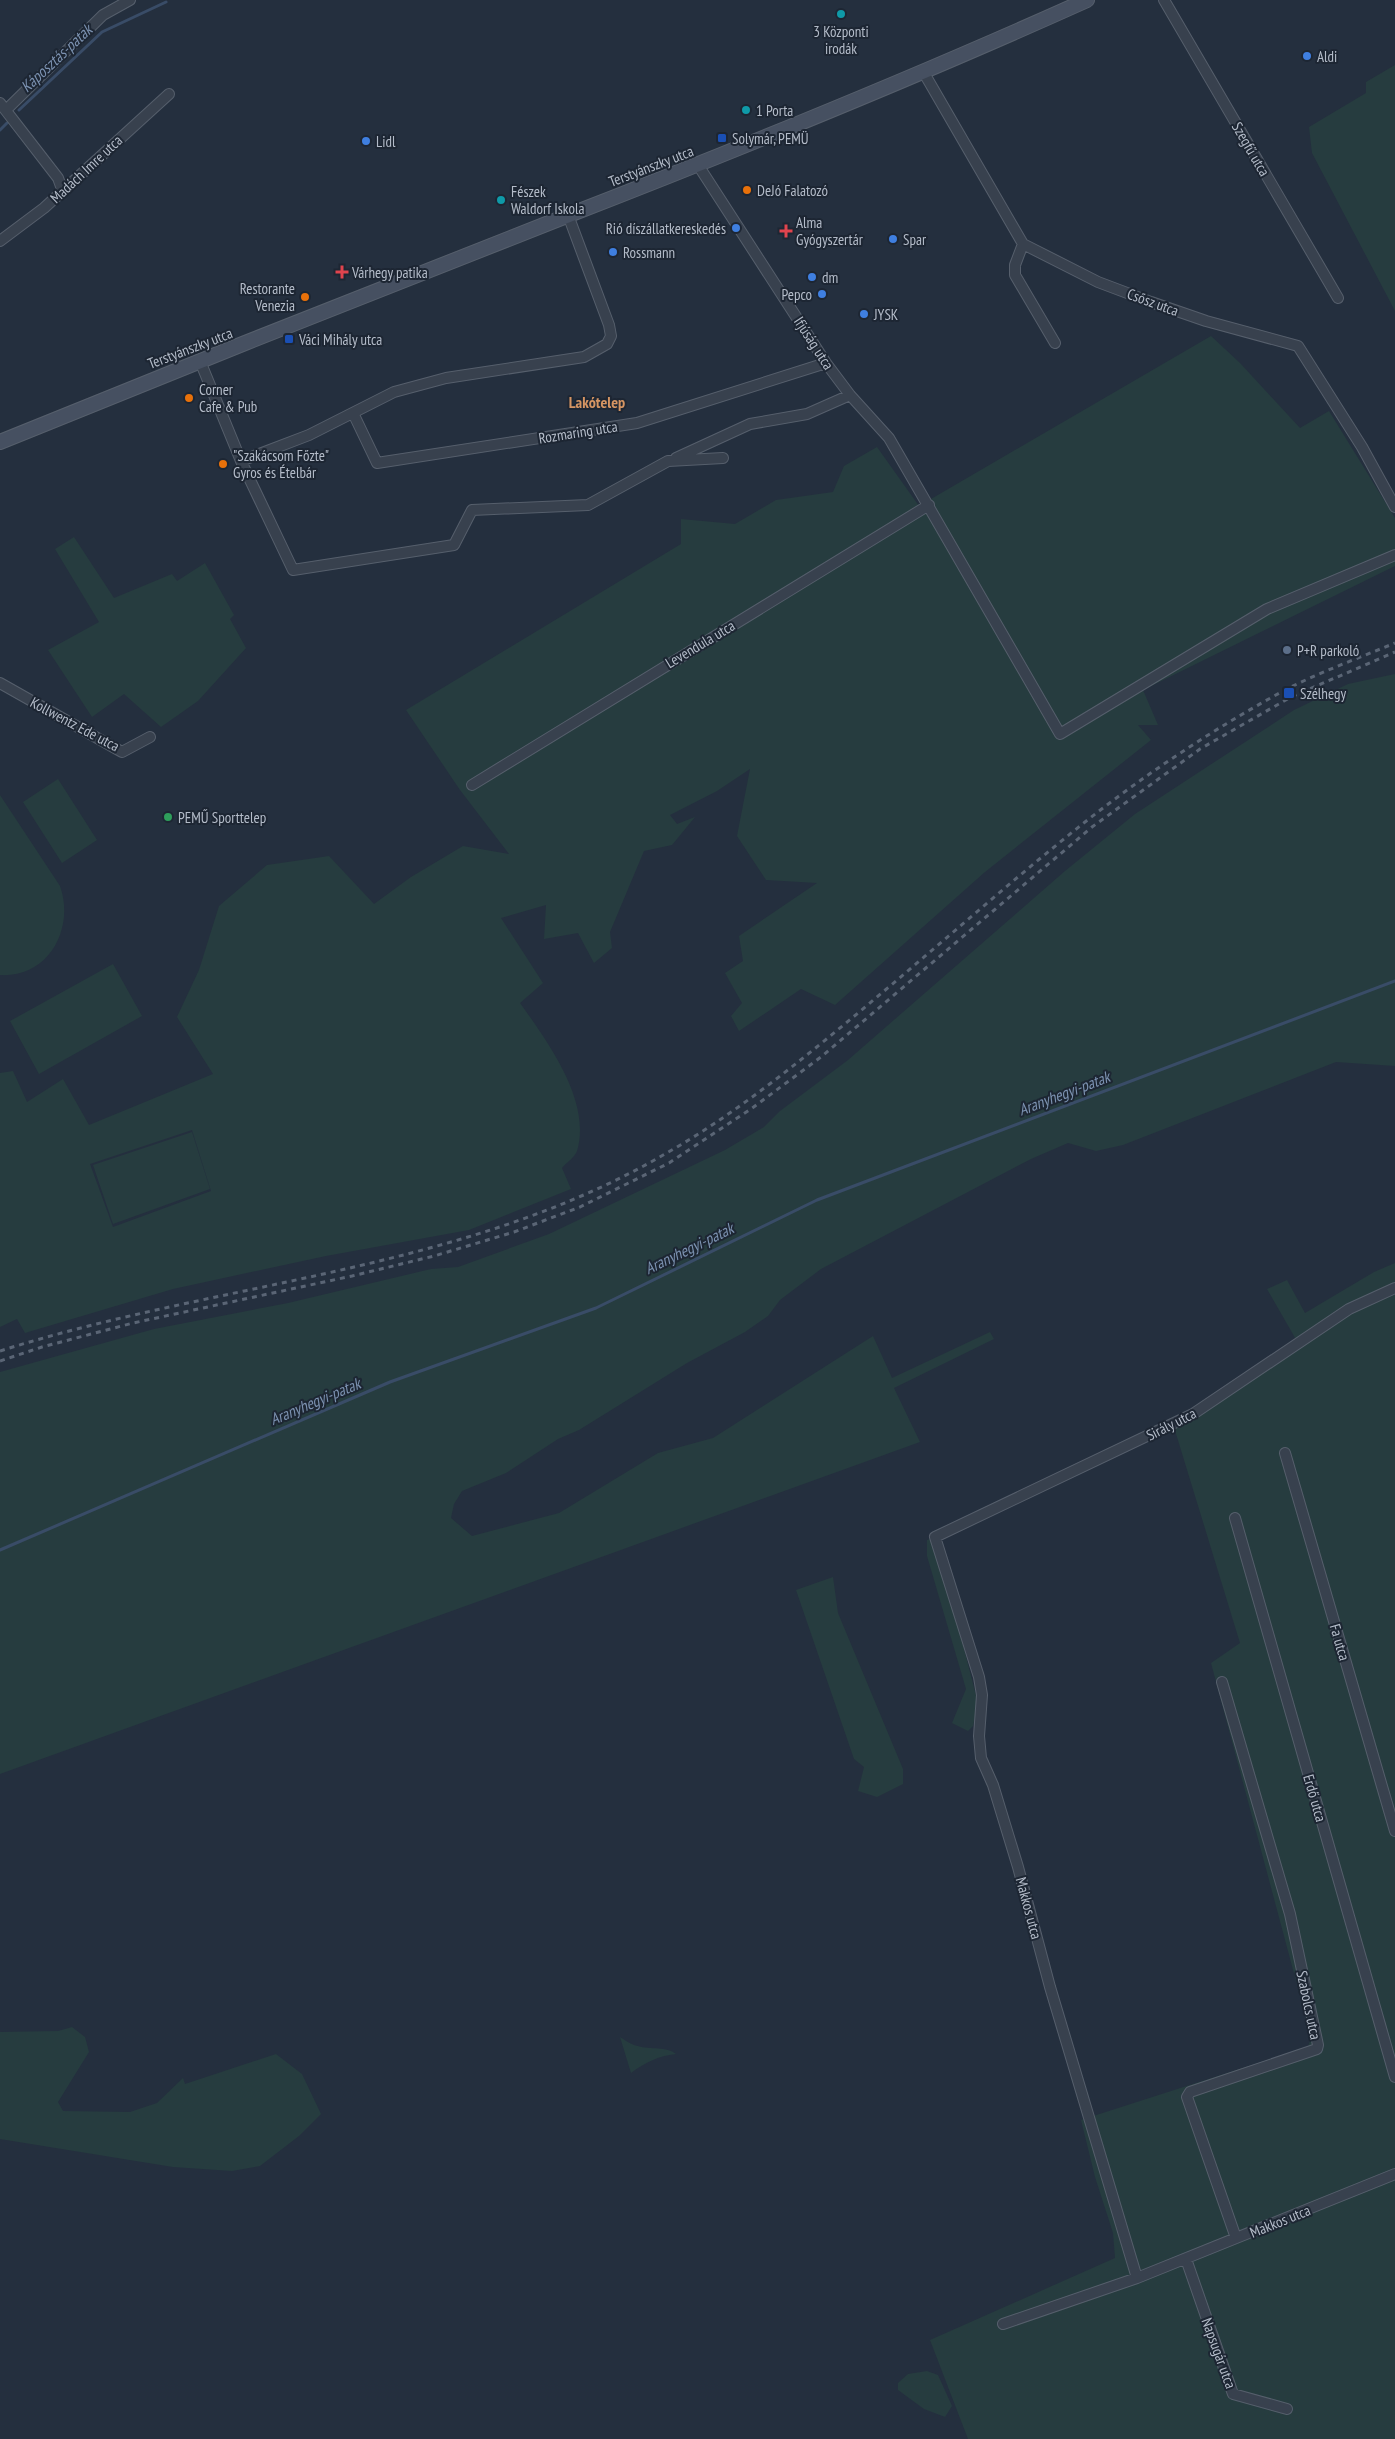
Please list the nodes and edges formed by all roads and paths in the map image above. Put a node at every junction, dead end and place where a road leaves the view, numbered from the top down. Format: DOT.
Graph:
graph roads {
  1 [pos="130,0"];
  2 [pos="1087,0"];
  3 [pos="1164,0"];
  4 [pos="924,72"];
  5 [pos="169,94"];
  6 [pos="3,107"];
  7 [pos="698,165"];
  8 [pos="62,189"];
  9 [pos="568,215"];
  10 [pos="0,241"];
  11 [pos="1023,244"];
  12 [pos="1338,298"];
  13 [pos="1055,343"];
  14 [pos="200,361"];
  15 [pos="826,363"];
  16 [pos="850,395"];
  17 [pos="354,412"];
  18 [pos="0,442"];
  19 [pos="723,458"];
  20 [pos="241,461"];
  21 [pos="668,461"];
  22 [pos="928,505"];
  23 [pos="1395,507"];
  24 [pos="1395,555"];
  25 [pos="0,683"];
  26 [pos="150,738"];
  27 [pos="472,785"];
  28 [pos="1395,1288"];
  29 [pos="1286,1453"];
  30 [pos="1235,1518"];
  31 [pos="935,1537"];
  32 [pos="1222,1682"];
  33 [pos="1395,1831"];
  34 [pos="1395,2077"];
  35 [pos="1395,2174"];
  36 [pos="1236,2238"];
  37 [pos="1186,2259"];
  38 [pos="1138,2278"];
  39 [pos="1002,2324"];
  40 [pos="1287,2408"];
  1 -- 6 [label="street"];
  2 -- 4 [label="main road, Terstyánszky utca"];
  3 -- 12 [label="street, Szegfű utca"];
  4 -- 7 [label="main road, Terstyánszky utca"];
  4 -- 11 [label="street"];
  5 -- 8 [label="street, Madách Imre utca"];
  6 -- 8 [label="street"];
  7 -- 9 [label="main road, Terstyánszky utca"];
  7 -- 15 [label="street, Ifjúság utca"];
  8 -- 10 [label="street, Madách Imre utca"];
  9 -- 14 [label="main road, Terstyánszky utca"];
  9 -- 17 [label="street"];
  11 -- 13 [label="street"];
  11 -- 23 [label="street, Csősz utca"];
  14 -- 18 [label="main road, Terstyánszky utca"];
  14 -- 20 [label="street"];
  15 -- 16 [label="street, Ifjúság utca"];
  15 -- 17 [label="street, Rozmaring utca"];
  16 -- 21 [label="street"];
  16 -- 22 [label="street, Ifjúság utca"];
  17 -- 20 [label="street"];
  19 -- 21 [label="street"];
  20 -- 21 [label="street"];
  22 -- 24 [label="street, Ifjúság utca"];
  22 -- 27 [label="street, Levendula utca"];
  25 -- 26 [label="street, Kollwentz Ede utca"];
  28 -- 31 [label="street, Sirály utca"];
  29 -- 33 [label="street, Fa utca"];
  30 -- 34 [label="street, Erdő utca"];
  31 -- 38 [label="street, Makkos utca"];
  32 -- 36 [label="street, Szabolcs utca"];
  35 -- 36 [label="street, Makkos utca"];
  36 -- 37 [label="street, Makkos utca"];
  37 -- 38 [label="street, Makkos utca"];
  37 -- 40 [label="street, Napsugár utca"];
  38 -- 39 [label="street, Makkos utca"];
}
